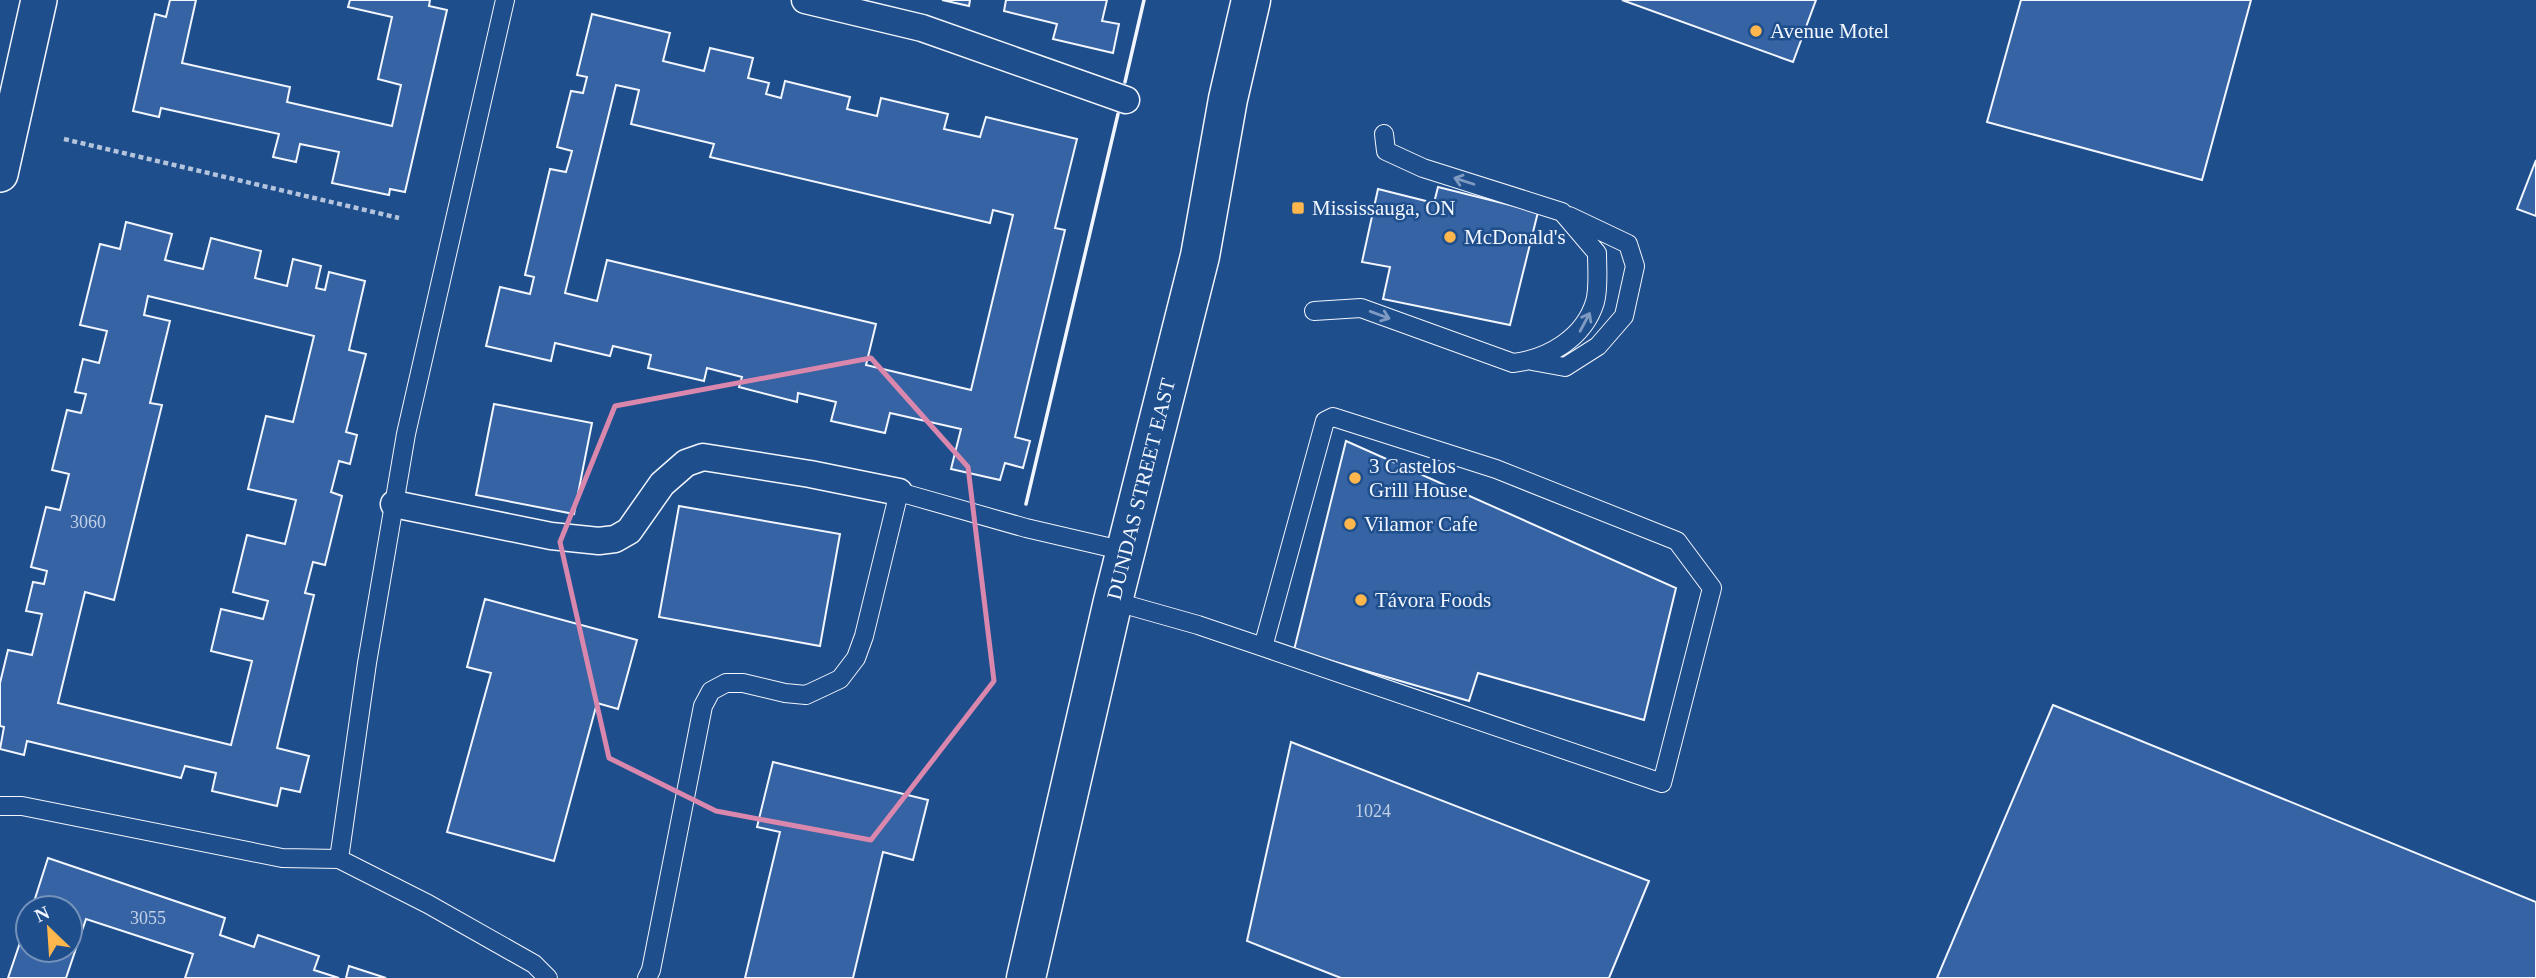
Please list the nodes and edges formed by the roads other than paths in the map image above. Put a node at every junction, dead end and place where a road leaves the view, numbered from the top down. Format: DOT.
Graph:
graph roads {
  1 [pos="39,0"];
  2 [pos="505,0"];
  3 [pos="805,0"];
  4 [pos="1251,0"];
  5 [pos="1126,100"];
  6 [pos="1384,134"];
  7 [pos="0,174"];
  8 [pos="1562,212"];
  9 [pos="1314,311"];
  10 [pos="1532,361"];
  11 [pos="899,492"];
  12 [pos="394,504"];
  13 [pos="1125,551"];
  14 [pos="1113,601"];
  15 [pos="1263,647"];
  16 [pos="0,806"];
  17 [pos="339,859"];
  18 [pos="548,978"];
  19 [pos="647,978"];
  20 [pos="1026,978"];
  1 -- 7 [label="street"];
  2 -- 12 [label="lane"];
  3 -- 5 [label="street"];
  4 -- 13 [label="main road, DUNDAS STREET EAST"];
  8 -- 6 [label="lane, one-way"];
  10 -- 8 [label="lane, one-way"];
  8 -- 10 [label="lane"];
  9 -- 10 [label="lane, one-way"];
  11 -- 12 [label="street"];
  11 -- 13 [label="lane"];
  11 -- 19 [label="lane"];
  12 -- 17 [label="lane"];
  13 -- 14 [label="main road, DUNDAS STREET EAST"];
  14 -- 15 [label="lane"];
  14 -- 20 [label="main road, DUNDAS STREET EAST"];
  15 -- 15 [label="lane"];
  16 -- 17 [label="lane"];
  17 -- 18 [label="lane"];
}
